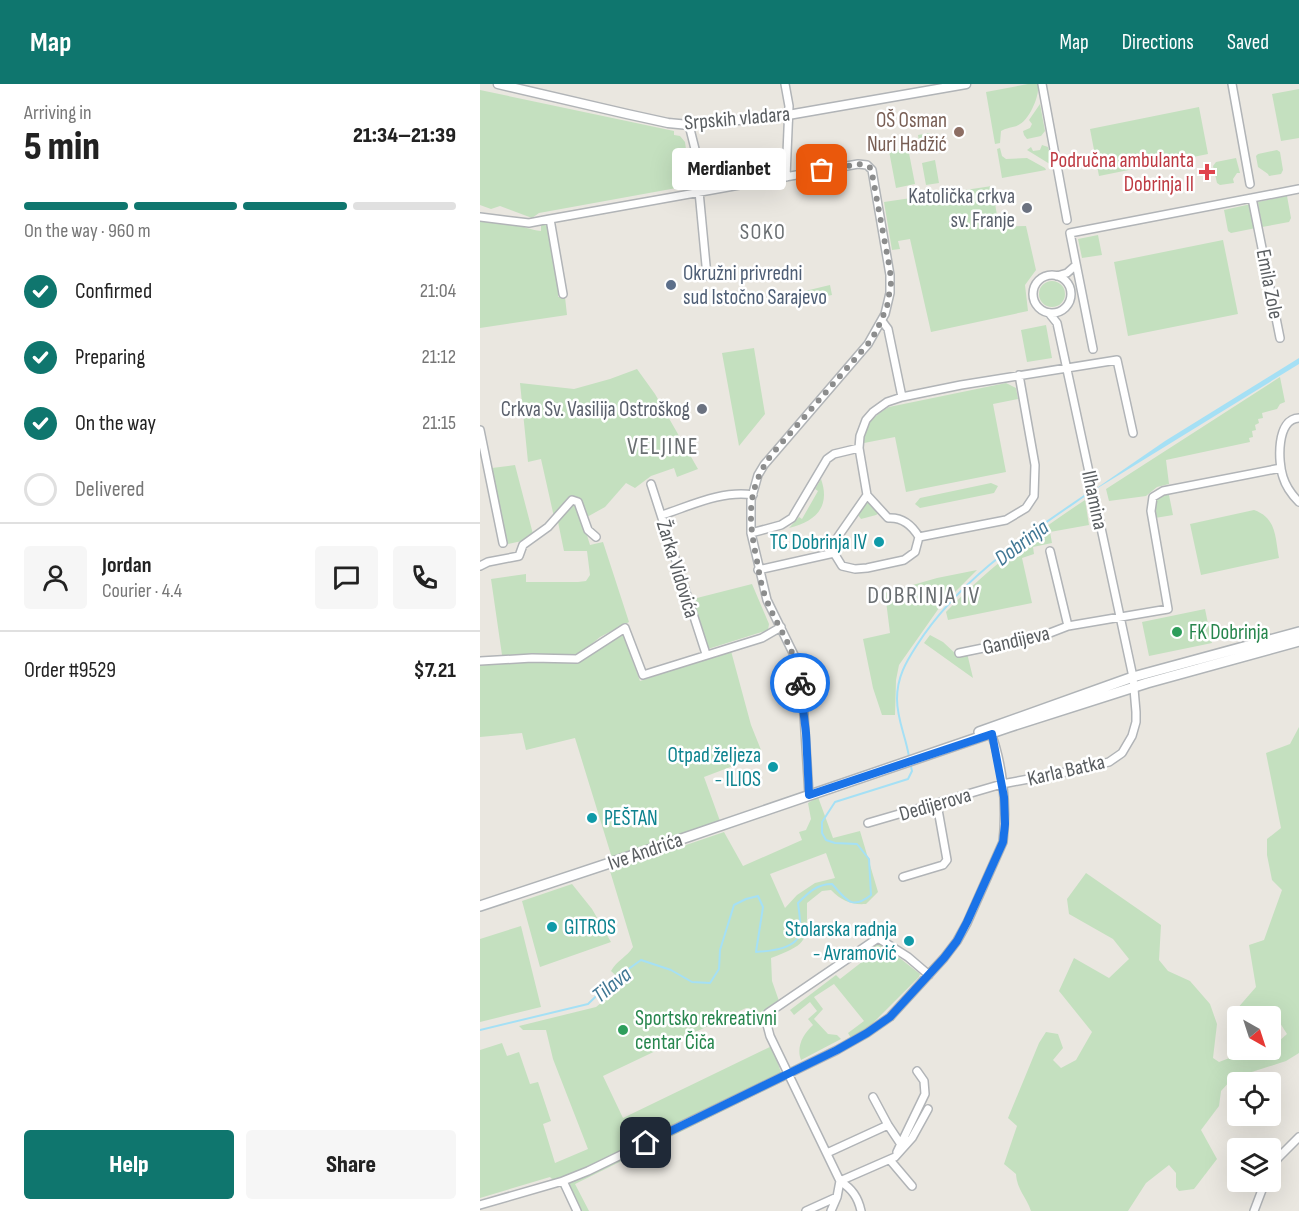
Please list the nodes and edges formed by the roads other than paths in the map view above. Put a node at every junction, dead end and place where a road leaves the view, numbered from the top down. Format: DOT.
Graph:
graph roads {
  1 [pos="498,84"];
  2 [pos="785,84"];
  3 [pos="961,84"];
  4 [pos="1042,84"];
  5 [pos="1232,84"];
  6 [pos="788,115"];
  7 [pos="689,125"];
  8 [pos="786,177"];
  9 [pos="1250,184"];
  10 [pos="1299,189"];
  11 [pos="698,194"];
  12 [pos="1252,198"];
  13 [pos="480,217"];
  14 [pos="550,219"];
  15 [pos="1067,220"];
  16 [pos="1074,267"];
  17 [pos="707,276"];
  18 [pos="1057,276"];
  19 [pos="1069,285"];
  20 [pos="563,294"];
  21 [pos="1061,311"];
  22 [pos="1049,313"];
  23 [pos="882,321"];
  24 [pos="1057,323"];
  25 [pos="1281,338"];
  26 [pos="1094,349"];
  27 [pos="1066,368"];
  28 [pos="1019,375"];
  29 [pos="902,397"];
  30 [pos="1299,418"];
  31 [pos="480,430"];
  32 [pos="1133,433"];
  33 [pos="859,448"];
  34 [pos="1281,468"];
  35 [pos="651,484"];
  36 [pos="753,495"];
  37 [pos="867,495"];
  38 [pos="1299,502"];
  39 [pos="662,515"];
  40 [pos="751,533"];
  41 [pos="596,537"];
  42 [pos="919,537"];
  43 [pos="502,543"];
  44 [pos="1050,551"];
  45 [pos="834,553"];
  46 [pos="480,566"];
  47 [pos="758,570"];
  48 [pos="1121,617"];
  49 [pos="1068,626"];
  50 [pos="781,627"];
  51 [pos="1299,632"];
  52 [pos="1299,641"];
  53 [pos="959,653"];
  54 [pos="706,654"];
  55 [pos="480,661"];
  56 [pos="1133,682"];
  57 [pos="991,730"];
  58 [pos="1002,784"];
  59 [pos="809,795"];
  60 [pos="937,804"];
  61 [pos="868,823"];
  62 [pos="903,877"];
  63 [pos="480,906"];
  64 [pos="929,975"];
  65 [pos="917,1071"];
  66 [pos="788,1073"];
  67 [pos="873,1097"];
  68 [pos="928,1109"];
  69 [pos="888,1125"];
  70 [pos="1299,1137"];
  71 [pos="900,1143"];
  72 [pos="827,1153"];
  73 [pos="1281,1155"];
  74 [pos="892,1159"];
  75 [pos="562,1181"];
  76 [pos="840,1181"];
  77 [pos="912,1186"];
  78 [pos="1261,1192"];
  79 [pos="837,1197"];
  80 [pos="480,1205"];
  81 [pos="577,1211"];
  82 [pos="806,1211"];
  83 [pos="831,1211"];
  84 [pos="861,1211"];
  85 [pos="1254,1211"];
  1 -- 7 [label="street, Srpskih vladara"];
  2 -- 6 [label="street"];
  3 -- 6 [label="street, Srpskih vladara"];
  4 -- 15 [label="street"];
  5 -- 9 [label="street"];
  6 -- 7 [label="street, Srpskih vladara"];
  6 -- 8 [label="street"];
  7 -- 11 [label="street"];
  8 -- 11 [label="street"];
  8 -- 23 [label="street"];
  10 -- 12 [label="street"];
  11 -- 14 [label="street"];
  11 -- 17 [label="street"];
  12 -- 16 [label="street"];
  12 -- 25 [label="street, Emila Zole"];
  13 -- 14 [label="street"];
  14 -- 20 [label="street"];
  16 -- 18 [label="street"];
  16 -- 19 [label="street"];
  16 -- 26 [label="street"];
  18 -- 19 [label="street"];
  18 -- 22 [label="street"];
  19 -- 21 [label="street"];
  21 -- 22 [label="street"];
  21 -- 24 [label="street, Ilhamina"];
  22 -- 24 [label="street, Ilhamina"];
  23 -- 29 [label="street"];
  23 -- 36 [label="street"];
  24 -- 27 [label="street, Ilhamina"];
  27 -- 28 [label="street"];
  27 -- 32 [label="street"];
  27 -- 48 [label="street, Ilhamina"];
  28 -- 29 [label="street"];
  28 -- 42 [label="street"];
  29 -- 33 [label="street"];
  30 -- 34 [label="street"];
  31 -- 43 [label="street"];
  33 -- 37 [label="street"];
  33 -- 40 [label="street"];
  34 -- 38 [label="street"];
  34 -- 48 [label="street"];
  35 -- 39 [label="street, Žarka Vidovića"];
  36 -- 39 [label="street"];
  36 -- 40 [label="street"];
  37 -- 42 [label="street"];
  37 -- 45 [label="street"];
  39 -- 54 [label="street, Žarka Vidovića"];
  40 -- 47 [label="street"];
  41 -- 46 [label="street"];
  42 -- 45 [label="street"];
  44 -- 49 [label="street, Gandijeva"];
  45 -- 47 [label="street"];
  47 -- 50 [label="street"];
  48 -- 49 [label="street"];
  48 -- 56 [label="street, Ilhamina"];
  49 -- 53 [label="street, Gandijeva"];
  50 -- 54 [label="street"];
  50 -- 59 [label="street"];
  51 -- 56 [label="main road"];
  52 -- 56 [label="main road"];
  54 -- 55 [label="street"];
  56 -- 57 [label="main road, Ive Andrića"];
  56 -- 58 [label="street, Karla Batka"];
  57 -- 58 [label="street"];
  57 -- 59 [label="main road, Ive Andrića"];
  58 -- 60 [label="street, Dedijerova"];
  58 -- 64 [label="street"];
  59 -- 63 [label="main road, Ive Andrića"];
  60 -- 61 [label="street, Dedijerova"];
  60 -- 62 [label="street"];
  64 -- 66 [label="street"];
  64 -- 66 [label="street"];
  65 -- 71 [label="street"];
  66 -- 72 [label="street"];
  66 -- 75 [label="street"];
  67 -- 69 [label="street"];
  68 -- 74 [label="street"];
  69 -- 71 [label="street"];
  69 -- 72 [label="street"];
  70 -- 73 [label="street"];
  71 -- 74 [label="street"];
  72 -- 76 [label="street"];
  74 -- 76 [label="street"];
  74 -- 77 [label="street"];
  75 -- 80 [label="street"];
  75 -- 81 [label="street"];
  76 -- 79 [label="street"];
  76 -- 84 [label="street"];
  78 -- 85 [label="street"];
  79 -- 82 [label="street"];
  79 -- 83 [label="street"];
}
